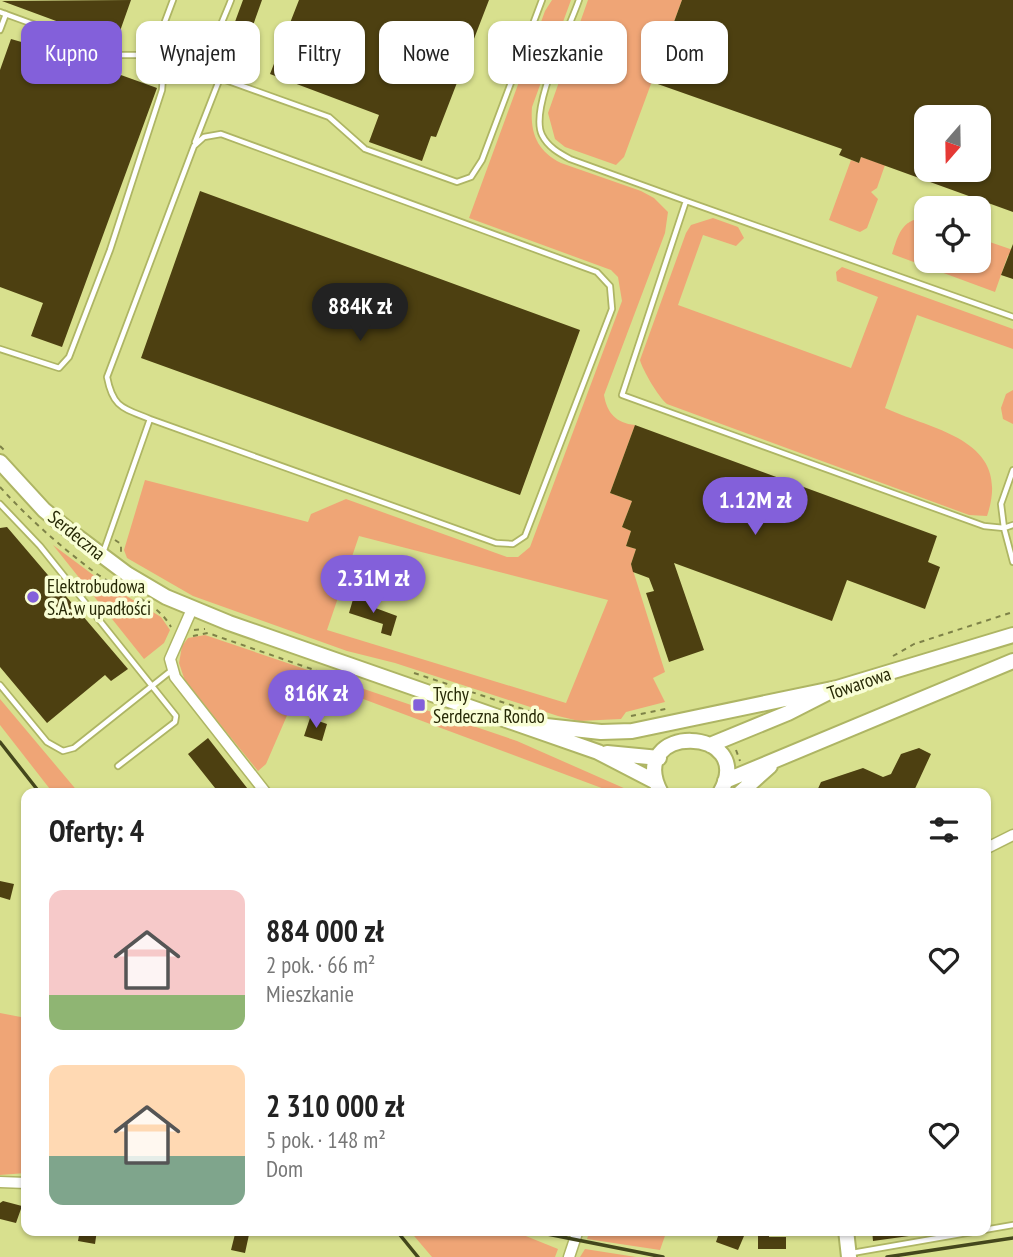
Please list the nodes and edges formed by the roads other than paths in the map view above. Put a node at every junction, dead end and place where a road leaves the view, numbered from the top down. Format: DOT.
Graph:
graph roads {
  1 [pos="173,0"];
  2 [pos="231,0"];
  3 [pos="541,0"];
  4 [pos="579,0"];
  5 [pos="3,13"];
  6 [pos="165,21"];
  7 [pos="224,21"];
  8 [pos="0,30"];
  9 [pos="136,55"];
  10 [pos="162,84"];
  11 [pos="218,84"];
  12 [pos="237,84"];
  13 [pos="194,146"];
  14 [pos="686,201"];
  15 [pos="1013,317"];
  16 [pos="0,349"];
  17 [pos="150,419"];
  18 [pos="3,456"];
  19 [pos="1013,470"];
  20 [pos="0,505"];
  21 [pos="1013,525"];
  22 [pos="1004,528"];
  23 [pos="102,556"];
  24 [pos="1013,562"];
  25 [pos="192,609"];
  26 [pos="1013,635"];
  27 [pos="1013,661"];
  28 [pos="173,669"];
  29 [pos="0,685"];
  30 [pos="153,685"];
  31 [pos="836,688"];
  32 [pos="505,720"];
  33 [pos="710,744"];
  34 [pos="598,752"];
  35 [pos="659,758"];
  36 [pos="780,759"];
  37 [pos="118,766"];
  38 [pos="659,787"];
  39 [pos="722,787"];
  40 [pos="262,788"];
  41 [pos="746,788"];
  42 [pos="1013,835"];
  43 [pos="991,846"];
  44 [pos="0,1182"];
  45 [pos="21,1183"];
  46 [pos="1013,1225"];
  47 [pos="991,1229"];
  48 [pos="576,1236"];
  49 [pos="847,1236"];
  50 [pos="955,1236"];
  51 [pos="849,1256"];
  52 [pos="569,1257"];
  1 -- 6 [label="lane"];
  2 -- 7 [label="lane"];
  3 -- 12 [label="lane"];
  4 -- 14 [label="lane"];
  5 -- 8 [label="lane"];
  5 -- 9 [label="lane"];
  10 -- 16 [label="lane"];
  11 -- 13 [label="lane"];
  13 -- 17 [label="lane"];
  13 -- 17 [label="lane"];
  14 -- 15 [label="lane"];
  14 -- 22 [label="lane"];
  17 -- 23 [label="lane"];
  18 -- 23 [label="street, Serdeczna"];
  19 -- 22 [label="lane"];
  20 -- 30 [label="lane"];
  21 -- 22 [label="lane"];
  22 -- 24 [label="lane"];
  23 -- 25 [label="street, Serdeczna"];
  25 -- 28 [label="street"];
  25 -- 32 [label="street, Serdeczna"];
  26 -- 31 [label="street, Towarowa"];
  27 -- 36 [label="street, Towarowa"];
  28 -- 30 [label="lane"];
  28 -- 40 [label="street"];
  29 -- 30 [label="lane"];
  30 -- 37 [label="lane"];
  31 -- 32 [label="street"];
  31 -- 33 [label="street, Towarowa"];
  32 -- 34 [label="street"];
  33 -- 35 [label="street"];
  33 -- 39 [label="street"];
  34 -- 35 [label="street"];
  34 -- 38 [label="street"];
  35 -- 38 [label="street"];
  36 -- 39 [label="street, Towarowa"];
  36 -- 41 [label="street"];
  42 -- 43 [label="street"];
  44 -- 45 [label="street"];
  46 -- 47 [label="lane"];
  48 -- 52 [label="street"];
  49 -- 51 [label="street"];
  50 -- 51 [label="lane"];
}
